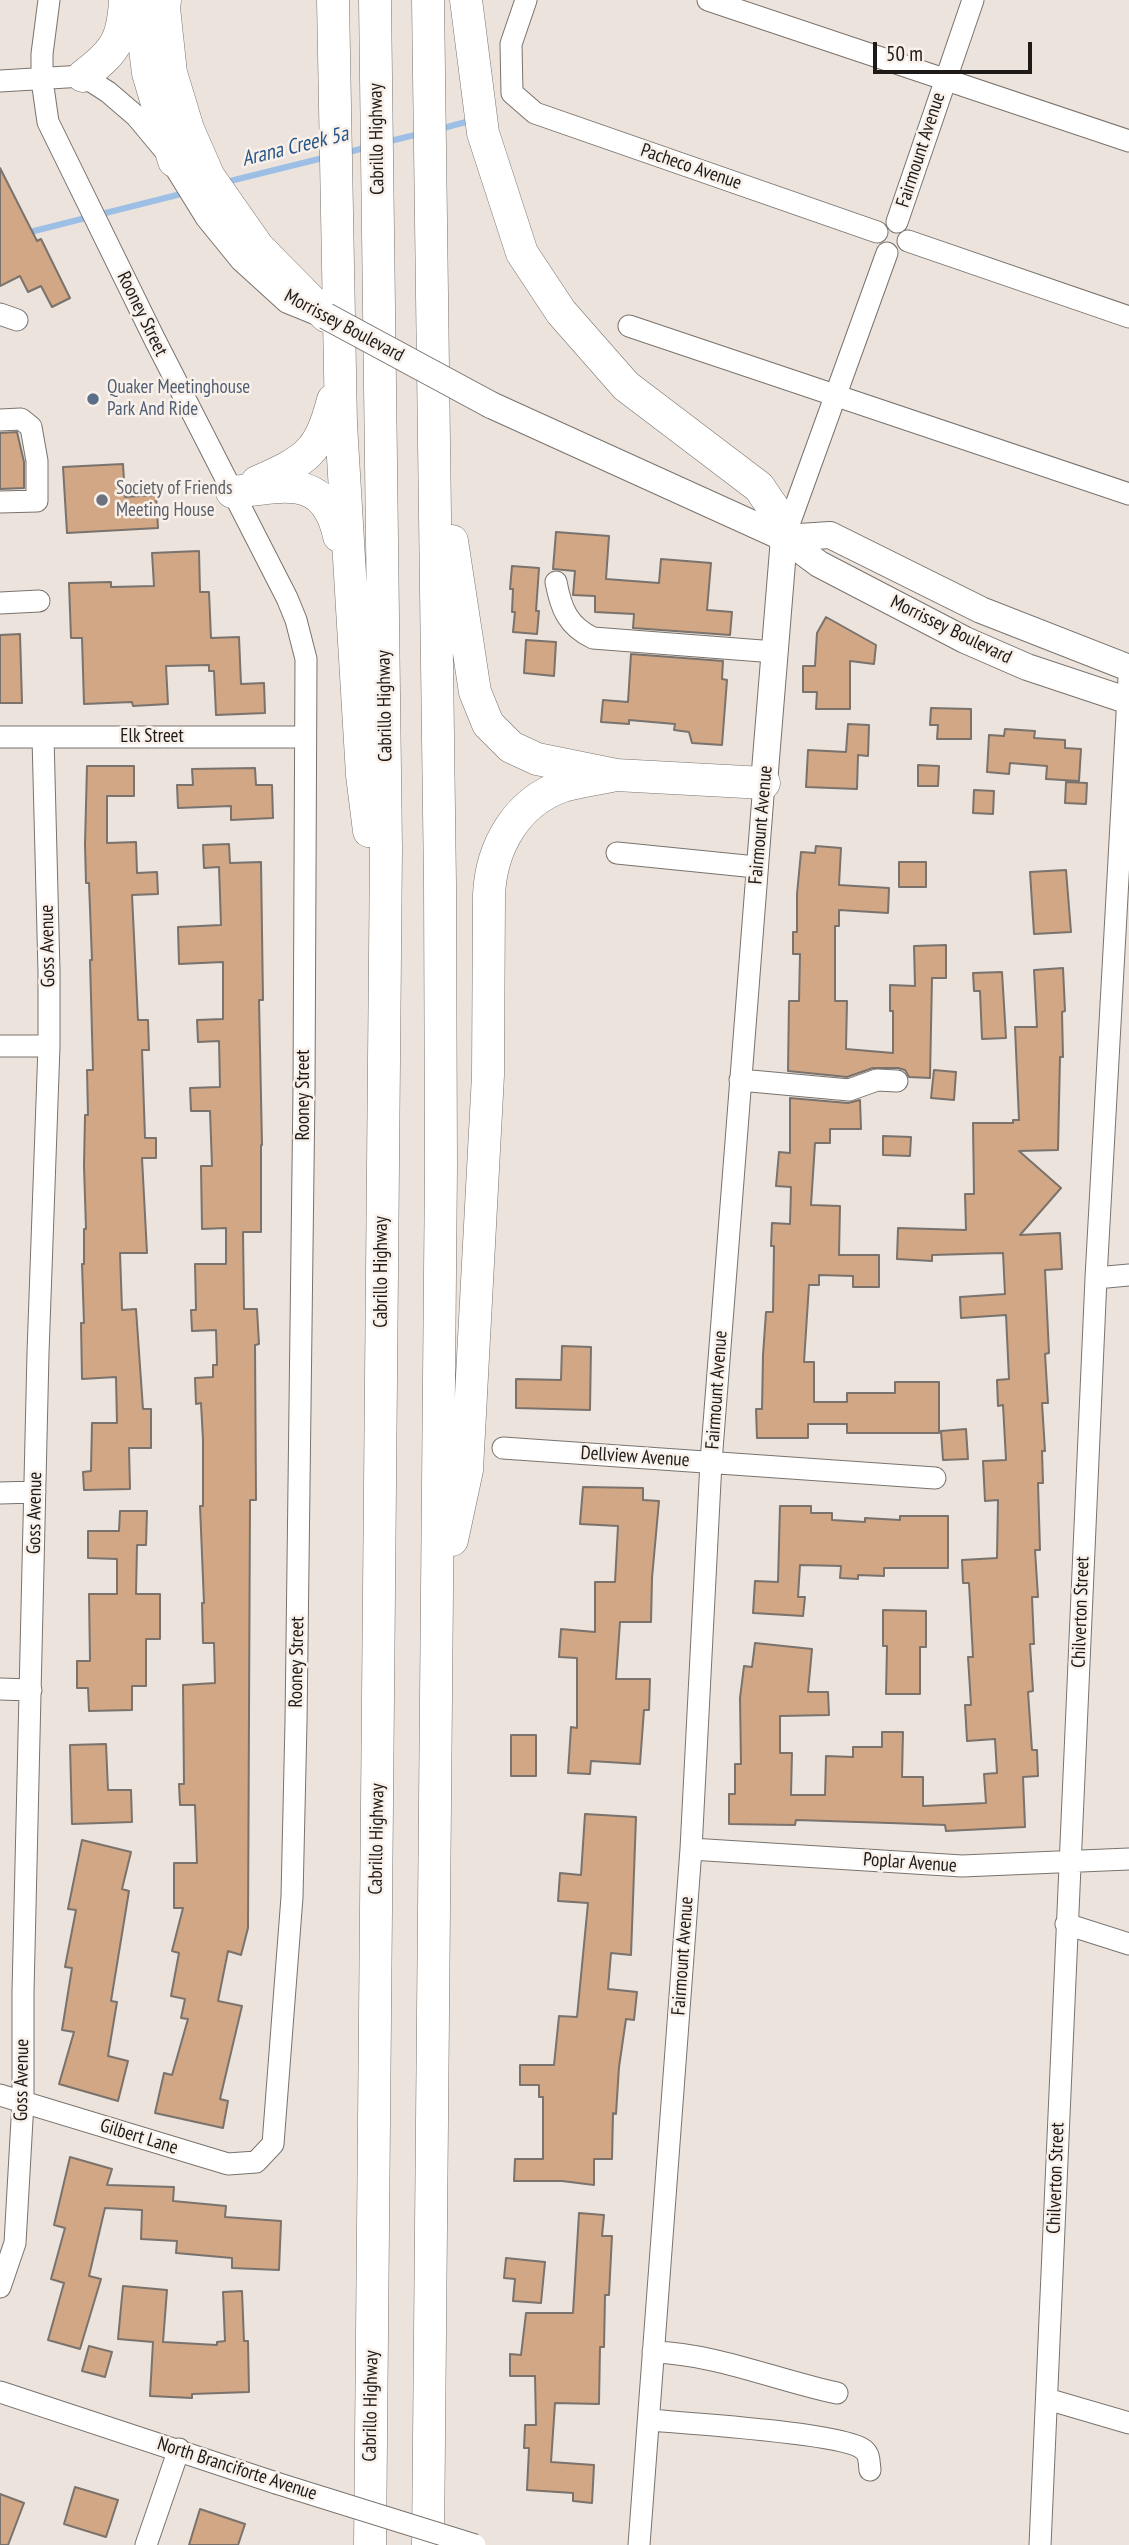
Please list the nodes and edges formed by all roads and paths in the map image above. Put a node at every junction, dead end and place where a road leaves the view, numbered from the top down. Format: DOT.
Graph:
graph roads {
  1 [pos="49,0"];
  2 [pos="125,0"];
  3 [pos="139,0"];
  4 [pos="165,0"];
  5 [pos="333,0"];
  6 [pos="375,0"];
  7 [pos="428,0"];
  8 [pos="466,0"];
  9 [pos="526,0"];
  10 [pos="708,0"];
  11 [pos="973,0"];
  12 [pos="83,76"];
  13 [pos="944,79"];
  14 [pos="42,80"];
  15 [pos="0,81"];
  16 [pos="1129,141"];
  17 [pos="174,161"];
  18 [pos="897,222"];
  19 [pos="877,232"];
  20 [pos="908,242"];
  21 [pos="887,253"];
  22 [pos="282,282"];
  23 [pos="326,316"];
  24 [pos="1129,317"];
  25 [pos="629,326"];
  26 [pos="340,371"];
  27 [pos="836,396"];
  28 [pos="434,410"];
  29 [pos="10,420"];
  30 [pos="232,492"];
  31 [pos="1129,494"];
  32 [pos="0,502"];
  33 [pos="784,538"];
  34 [pos="556,582"];
  35 [pos="39,601"];
  36 [pos="0,603"];
  37 [pos="352,608"];
  38 [pos="775,652"];
  39 [pos="1129,668"];
  40 [pos="1129,693"];
  41 [pos="0,737"];
  42 [pos="43,737"];
  43 [pos="304,737"];
  44 [pos="616,775"];
  45 [pos="764,783"];
  46 [pos="617,853"];
  47 [pos="756,867"];
  48 [pos="384,940"];
  49 [pos="0,1046"];
  50 [pos="48,1046"];
  51 [pos="740,1080"];
  52 [pos="897,1081"];
  53 [pos="1129,1275"];
  54 [pos="1096,1278"];
  55 [pos="503,1448"];
  56 [pos="711,1462"];
  57 [pos="935,1478"];
  58 [pos="35,1492"];
  59 [pos="0,1493"];
  60 [pos="438,1614"];
  61 [pos="0,1689"];
  62 [pos="30,1690"];
  63 [pos="691,1849"];
  64 [pos="1129,1859"];
  65 [pos="1070,1863"];
  66 [pos="1066,1924"];
  67 [pos="1129,1944"];
  68 [pos="0,2095"];
  69 [pos="23,2102"];
  70 [pos="256,2162"];
  71 [pos="0,2287"];
  72 [pos="653,2352"];
  73 [pos="0,2392"];
  74 [pos="837,2393"];
  75 [pos="1048,2399"];
  76 [pos="649,2420"];
  77 [pos="1129,2423"];
  78 [pos="179,2449"];
  79 [pos="870,2470"];
  80 [pos="146,2545"];
  81 [pos="370,2545"];
  82 [pos="428,2545"];
  83 [pos="475,2545"];
  84 [pos="639,2545"];
  85 [pos="1040,2545"];
  1 -- 14 [label="street"];
  2 -- 12 [label="highway"];
  3 -- 17 [label="highway"];
  4 -- 22 [label="highway"];
  5 -- 26 [label="highway"];
  6 -- 48 [label="highway, Cabrillo Highway"];
  7 -- 28 [label="highway"];
  8 -- 33 [label="highway"];
  9 -- 19 [label="street, Pacheco Avenue"];
  10 -- 13 [label="street"];
  11 -- 13 [label="street, Fairmount Avenue"];
  12 -- 14 [label="street"];
  12 -- 17 [label="street, Morrissey Boulevard"];
  13 -- 16 [label="street"];
  13 -- 18 [label="street, Fairmount Avenue"];
  14 -- 15 [label="street"];
  14 -- 30 [label="street, Rooney Street"];
  17 -- 22 [label="main road, Morrissey Boulevard"];
  18 -- 19 [label="street"];
  18 -- 20 [label="street"];
  19 -- 21 [label="street"];
  20 -- 21 [label="street"];
  20 -- 24 [label="street"];
  21 -- 27 [label="street, Fairmount Avenue"];
  22 -- 23 [label="highway"];
  23 -- 33 [label="main road, Morrissey Boulevard, bridge"];
  25 -- 27 [label="street"];
  26 -- 30 [label="highway"];
  26 -- 37 [label="highway"];
  27 -- 31 [label="street"];
  27 -- 33 [label="street, Fairmount Avenue"];
  28 -- 44 [label="highway"];
  28 -- 60 [label="highway"];
  29 -- 32 [label="street"];
  30 -- 37 [label="highway"];
  30 -- 43 [label="street, Rooney Street"];
  33 -- 38 [label="main road, Fairmount Avenue"];
  33 -- 39 [label="main road, Morrissey Boulevard"];
  33 -- 40 [label="main road, Morrissey Boulevard"];
  34 -- 38 [label="street"];
  35 -- 36 [label="street"];
  37 -- 48 [label="highway"];
  38 -- 45 [label="main road, Fairmount Avenue"];
  40 -- 54 [label="street, Chilverton Street"];
  41 -- 42 [label="street, Elk Street"];
  42 -- 43 [label="street, Elk Street"];
  42 -- 50 [label="street, Goss Avenue"];
  43 -- 70 [label="street, Rooney Street"];
  44 -- 45 [label="highway"];
  44 -- 60 [label="highway"];
  45 -- 47 [label="street, Fairmount Avenue"];
  46 -- 47 [label="street"];
  47 -- 51 [label="street, Fairmount Avenue"];
  48 -- 81 [label="highway, Cabrillo Highway"];
  49 -- 50 [label="street"];
  50 -- 58 [label="street, Goss Avenue"];
  51 -- 52 [label="street"];
  51 -- 56 [label="street, Fairmount Avenue"];
  53 -- 54 [label="street"];
  54 -- 65 [label="street, Chilverton Street"];
  55 -- 56 [label="street, Dellview Avenue"];
  56 -- 57 [label="street, Dellview Avenue"];
  56 -- 63 [label="street, Fairmount Avenue"];
  58 -- 59 [label="street"];
  58 -- 62 [label="street, Goss Avenue"];
  60 -- 82 [label="highway"];
  61 -- 62 [label="street"];
  62 -- 69 [label="street, Goss Avenue"];
  63 -- 65 [label="street, Poplar Avenue"];
  63 -- 72 [label="street, Fairmount Avenue"];
  64 -- 65 [label="street, Poplar Avenue"];
  65 -- 66 [label="street, Chilverton Street"];
  66 -- 67 [label="street"];
  66 -- 75 [label="street, Chilverton Street"];
  68 -- 69 [label="street, Gilbert Lane"];
  69 -- 70 [label="street, Gilbert Lane"];
  69 -- 71 [label="street, Goss Avenue"];
  72 -- 74 [label="street"];
  72 -- 76 [label="street, Fairmount Avenue"];
  73 -- 78 [label="street, North Branciforte Avenue"];
  75 -- 77 [label="street"];
  75 -- 85 [label="street, Chilverton Street"];
  76 -- 79 [label="street"];
  76 -- 84 [label="street, Fairmount Avenue"];
  78 -- 80 [label="street"];
  78 -- 83 [label="street, North Branciforte Avenue, bridge"];
}
